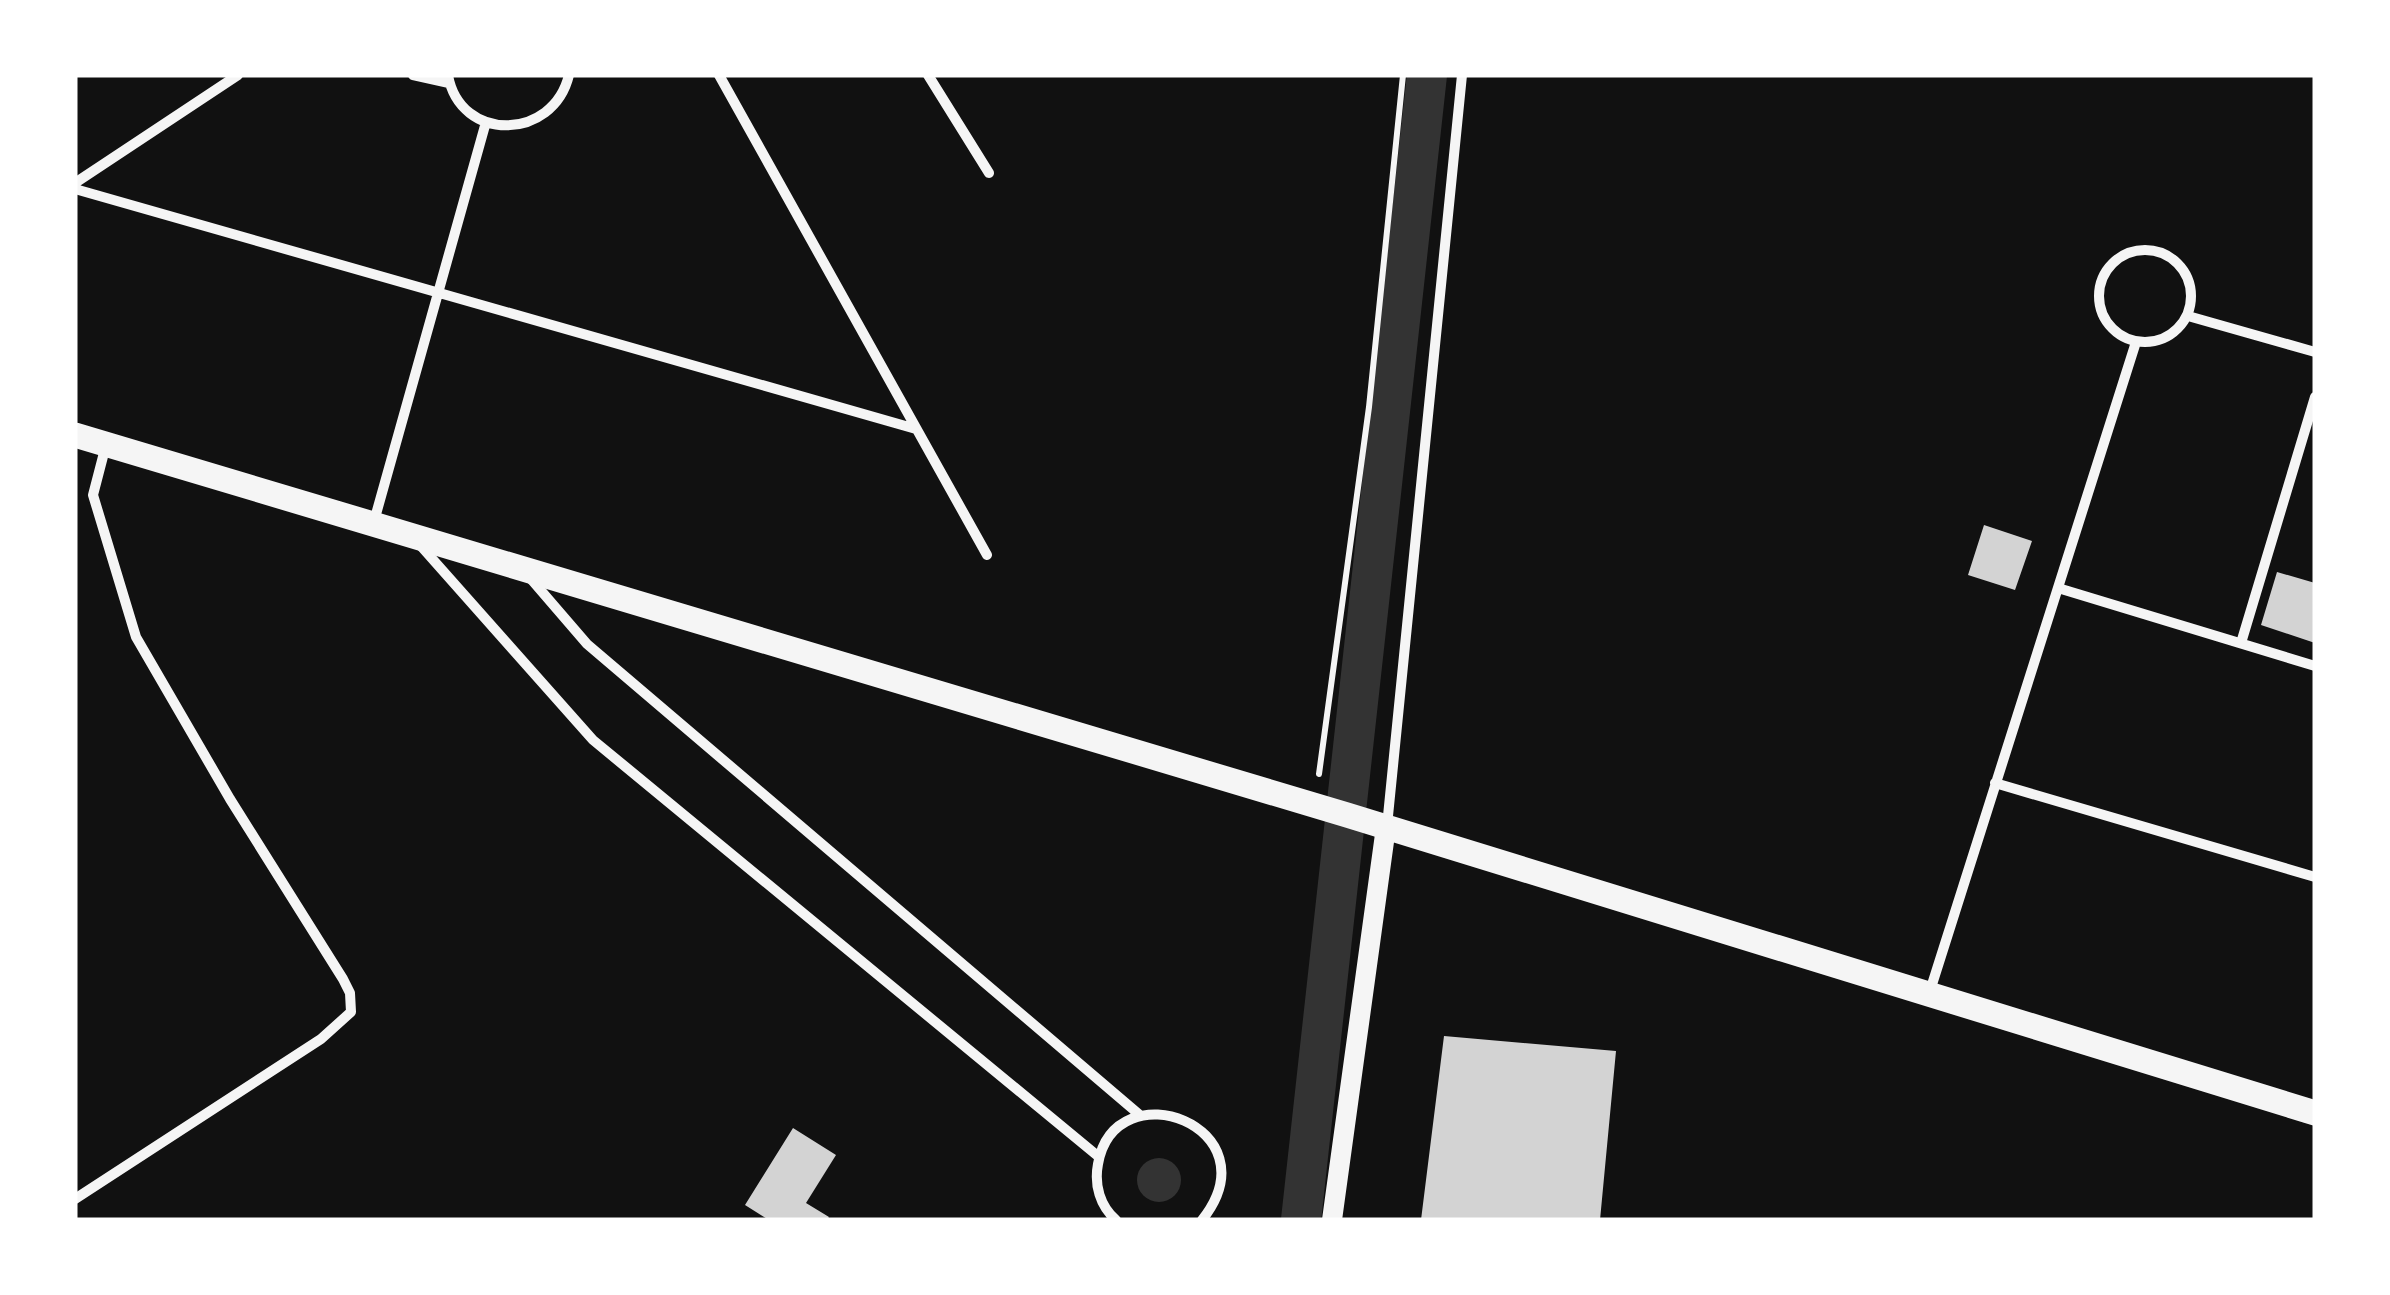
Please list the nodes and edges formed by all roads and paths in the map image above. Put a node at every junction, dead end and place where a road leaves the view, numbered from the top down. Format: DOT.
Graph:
graph roads {
  1 [pos="238,75"];
  2 [pos="413,75"];
  3 [pos="569,75"];
  4 [pos="719,75"];
  5 [pos="928,75"];
  6 [pos="1403,75"];
  7 [pos="1462,75"];
  8 [pos="448,79"];
  9 [pos="486,122"];
  10 [pos="989,172"];
  11 [pos="75,186"];
  12 [pos="438,292"];
  13 [pos="2188,316"];
  14 [pos="2136,342"];
  15 [pos="2315,352"];
  16 [pos="2315,397"];
  17 [pos="916,429"];
  18 [pos="75,435"];
  19 [pos="106,444"];
  20 [pos="373,524"];
  21 [pos="413,536"];
  22 [pos="988,555"];
  23 [pos="523,570"];
  24 [pos="2058,588"];
  25 [pos="2241,644"];
  26 [pos="2315,666"];
  27 [pos="1995,784"];
  28 [pos="1315,805"];
  29 [pos="1386,827"];
  30 [pos="2315,877"];
  31 [pos="1928,995"];
  32 [pos="2315,1114"];
  33 [pos="1141,1116"];
  34 [pos="1099,1157"];
  35 [pos="75,1199"];
  36 [pos="1116,1220"];
  37 [pos="1202,1220"];
  38 [pos="1332,1220"];
  1 -- 11 [label="street"];
  2 -- 8 [label="street"];
  3 -- 9 [label="street"];
  4 -- 17 [label="street"];
  5 -- 10 [label="street"];
  6 -- 28 [label="path"];
  7 -- 29 [label="street"];
  8 -- 9 [label="street"];
  9 -- 12 [label="street"];
  11 -- 12 [label="street"];
  12 -- 17 [label="street"];
  12 -- 20 [label="street"];
  13 -- 14 [label="street"];
  13 -- 14 [label="street"];
  13 -- 15 [label="street"];
  14 -- 24 [label="street"];
  16 -- 25 [label="street"];
  17 -- 22 [label="street"];
  18 -- 19 [label="main road"];
  19 -- 20 [label="main road"];
  19 -- 35 [label="street"];
  20 -- 21 [label="main road"];
  21 -- 23 [label="main road"];
  21 -- 34 [label="street"];
  23 -- 28 [label="main road"];
  23 -- 33 [label="street"];
  24 -- 25 [label="street"];
  24 -- 27 [label="street"];
  25 -- 26 [label="street"];
  27 -- 30 [label="street"];
  27 -- 31 [label="street"];
  28 -- 29 [label="main road"];
  29 -- 31 [label="main road"];
  29 -- 38 [label="main road"];
  31 -- 32 [label="main road"];
  33 -- 34 [label="street"];
  33 -- 37 [label="street"];
  34 -- 36 [label="street"];
}
